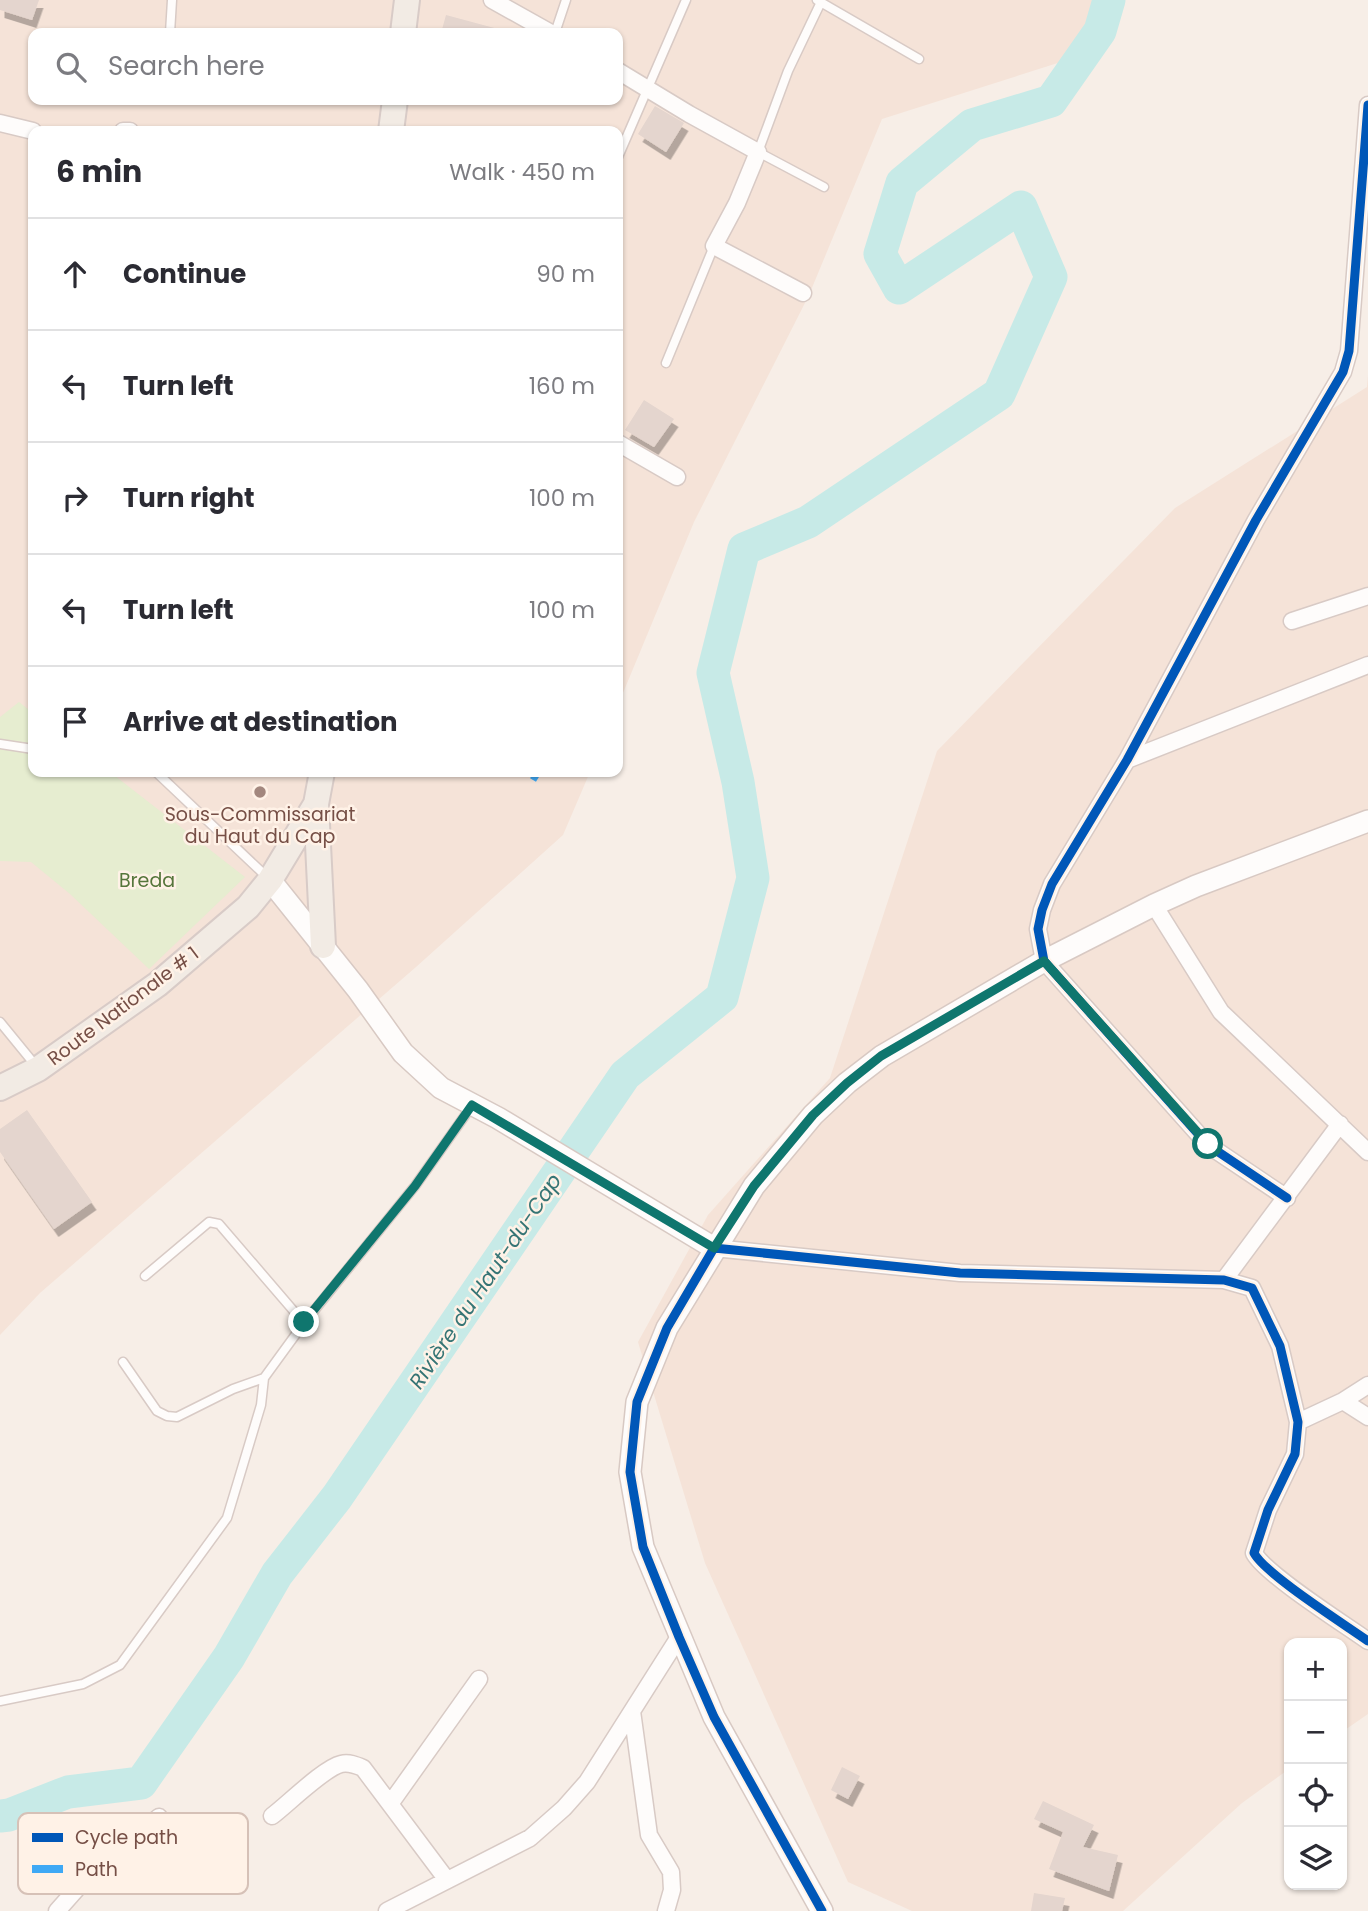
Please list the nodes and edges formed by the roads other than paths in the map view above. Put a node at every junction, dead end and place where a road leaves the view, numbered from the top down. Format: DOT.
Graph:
graph roads {
  1 [pos="172,0"];
  2 [pos="407,0"];
  3 [pos="492,0"];
  4 [pos="566,0"];
  5 [pos="686,0"];
  6 [pos="819,1"];
  7 [pos="170,28"];
  8 [pos="404,28"];
  9 [pos="544,28"];
  10 [pos="555,28"];
  11 [pos="919,59"];
  12 [pos="623,74"];
  13 [pos="647,87"];
  14 [pos="394,105"];
  15 [pos="1368,106"];
  16 [pos="0,122"];
  17 [pos="392,126"];
  18 [pos="28,130"];
  19 [pos="623,145"];
  20 [pos="758,152"];
  21 [pos="824,187"];
  22 [pos="1364,196"];
  23 [pos="714,246"];
  24 [pos="803,293"];
  25 [pos="666,363"];
  26 [pos="623,446"];
  27 [pos="677,477"];
  28 [pos="1368,596"];
  29 [pos="1292,621"];
  30 [pos="1368,664"];
  31 [pos="0,744"];
  32 [pos="28,748"];
  33 [pos="1127,760"];
  34 [pos="161,777"];
  35 [pos="321,777"];
  36 [pos="316,804"];
  37 [pos="1368,821"];
  38 [pos="270,880"];
  39 [pos="1154,905"];
  40 [pos="323,946"];
  41 [pos="1044,961"];
  42 [pos="0,1022"];
  43 [pos="38,1069"];
  44 [pos="0,1088"];
  45 [pos="472,1105"];
  46 [pos="1340,1124"];
  47 [pos="1368,1152"];
  48 [pos="1287,1198"];
  49 [pos="714,1248"];
  50 [pos="145,1276"];
  51 [pos="1224,1280"];
  52 [pos="304,1322"];
  53 [pos="123,1362"];
  54 [pos="264,1378"];
  55 [pos="1368,1385"];
  56 [pos="1343,1401"];
  57 [pos="1368,1417"];
  58 [pos="1298,1422"];
  59 [pos="679,1637"];
  60 [pos="1368,1641"];
  61 [pos="479,1679"];
  62 [pos="0,1701"];
  63 [pos="632,1711"];
  64 [pos="390,1804"];
  65 [pos="272,1816"];
  66 [pos="447,1880"];
  67 [pos="72,1894"];
  68 [pos="57,1911"];
  69 [pos="387,1911"];
  70 [pos="666,1911"];
  71 [pos="822,1911"];
  1 -- 7 [label="lane"];
  2 -- 8 [label="main road"];
  3 -- 9 [label="street"];
  4 -- 10 [label="lane"];
  5 -- 13 [label="lane"];
  6 -- 11 [label="lane"];
  6 -- 20 [label="lane"];
  12 -- 13 [label="street"];
  13 -- 19 [label="lane"];
  13 -- 20 [label="street"];
  14 -- 17 [label="main road"];
  15 -- 22 [label="street"];
  16 -- 18 [label="street"];
  20 -- 21 [label="lane"];
  20 -- 23 [label="street"];
  22 -- 33 [label="street"];
  23 -- 24 [label="street"];
  23 -- 25 [label="lane"];
  26 -- 27 [label="street"];
  28 -- 29 [label="street"];
  30 -- 33 [label="street"];
  31 -- 32 [label="lane"];
  33 -- 41 [label="street"];
  34 -- 38 [label="lane"];
  35 -- 36 [label="main road, Route Nationale # 1"];
  36 -- 38 [label="main road, Route Nationale # 1"];
  36 -- 40 [label="main road"];
  37 -- 39 [label="main road"];
  38 -- 40 [label="main road"];
  38 -- 43 [label="main road, Route Nationale # 1"];
  39 -- 41 [label="main road"];
  39 -- 46 [label="street"];
  40 -- 45 [label="main road"];
  41 -- 48 [label="street"];
  41 -- 49 [label="main road"];
  42 -- 43 [label="lane"];
  43 -- 44 [label="main road, Route Nationale # 1"];
  45 -- 49 [label="main road"];
  45 -- 52 [label="lane"];
  46 -- 47 [label="street"];
  46 -- 48 [label="street"];
  48 -- 51 [label="street"];
  49 -- 51 [label="street"];
  49 -- 59 [label="main road"];
  50 -- 52 [label="lane"];
  51 -- 58 [label="street"];
  52 -- 54 [label="lane"];
  53 -- 54 [label="lane"];
  54 -- 62 [label="lane"];
  55 -- 56 [label="street"];
  56 -- 57 [label="street"];
  56 -- 58 [label="street"];
  58 -- 60 [label="street"];
  59 -- 63 [label="street"];
  59 -- 71 [label="main road"];
  61 -- 64 [label="street"];
  63 -- 66 [label="street"];
  63 -- 70 [label="street"];
  64 -- 65 [label="street"];
  64 -- 66 [label="street"];
  66 -- 69 [label="street"];
  67 -- 68 [label="street"];
}
